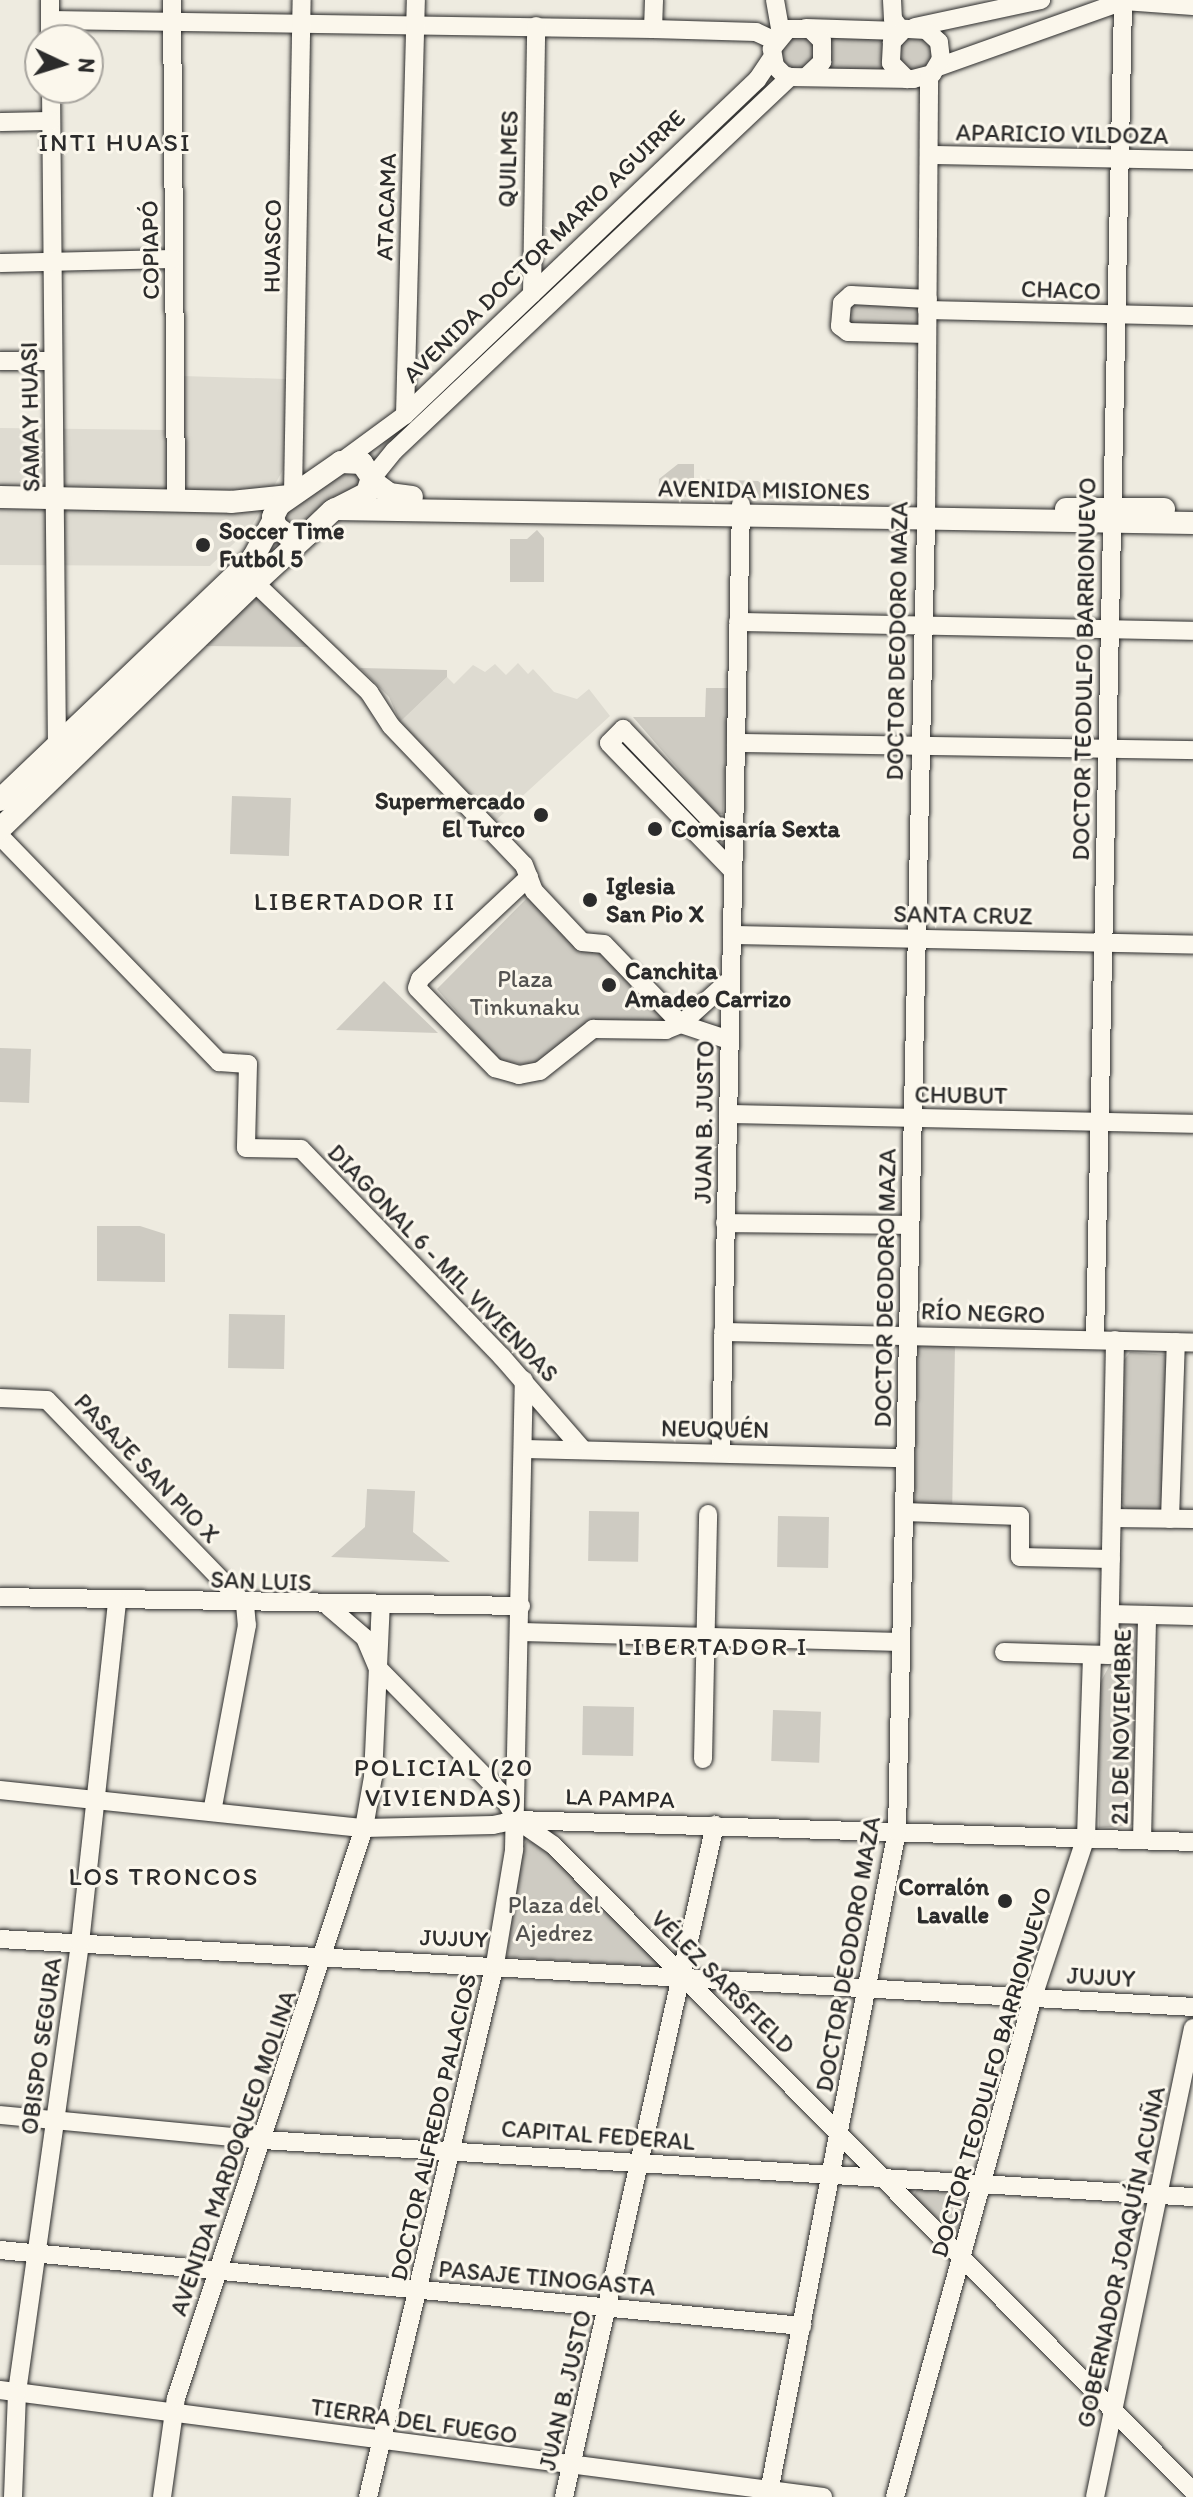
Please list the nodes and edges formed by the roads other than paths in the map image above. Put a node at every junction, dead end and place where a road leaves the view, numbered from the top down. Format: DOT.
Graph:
graph roads {
  1 [pos="50,0"];
  2 [pos="302,0"];
  3 [pos="416,0"];
  4 [pos="654,0"];
  5 [pos="775,0"];
  6 [pos="892,0"];
  7 [pos="1041,0"];
  8 [pos="1124,0"];
  9 [pos="1009,4"];
  10 [pos="1193,6"];
  11 [pos="172,9"];
  12 [pos="50,20"];
  13 [pos="301,21"];
  14 [pos="415,23"];
  15 [pos="50,24"];
  16 [pos="536,26"];
  17 [pos="804,28"];
  18 [pos="653,29"];
  19 [pos="905,30"];
  20 [pos="776,44"];
  21 [pos="933,72"];
  22 [pos="799,76"];
  23 [pos="907,79"];
  24 [pos="51,104"];
  25 [pos="51,121"];
  26 [pos="0,122"];
  27 [pos="931,155"];
  28 [pos="1121,159"];
  29 [pos="1193,160"];
  30 [pos="174,259"];
  31 [pos="53,262"];
  32 [pos="0,263"];
  33 [pos="532,294"];
  34 [pos="927,305"];
  35 [pos="1115,315"];
  36 [pos="1193,316"];
  37 [pos="927,334"];
  38 [pos="0,361"];
  39 [pos="53,361"];
  40 [pos="405,415"];
  41 [pos="341,462"];
  42 [pos="372,480"];
  43 [pos="292,495"];
  44 [pos="0,497"];
  45 [pos="55,498"];
  46 [pos="176,500"];
  47 [pos="231,502"];
  48 [pos="1193,508"];
  49 [pos="335,509"];
  50 [pos="740,510"];
  51 [pos="924,514"];
  52 [pos="1111,517"];
  53 [pos="273,521"];
  54 [pos="1193,523"];
  55 [pos="308,534"];
  56 [pos="255,583"];
  57 [pos="738,622"];
  58 [pos="923,627"];
  59 [pos="1110,630"];
  60 [pos="1193,631"];
  61 [pos="736,743"];
  62 [pos="919,744"];
  63 [pos="57,745"];
  64 [pos="1108,748"];
  65 [pos="1193,750"];
  66 [pos="0,800"];
  67 [pos="0,829"];
  68 [pos="734,830"];
  69 [pos="0,836"];
  70 [pos="733,871"];
  71 [pos="529,877"];
  72 [pos="732,935"];
  73 [pos="917,938"];
  74 [pos="1103,943"];
  75 [pos="1193,945"];
  76 [pos="731,979"];
  77 [pos="681,1024"];
  78 [pos="729,1040"];
  79 [pos="728,1114"];
  80 [pos="912,1118"];
  81 [pos="1100,1121"];
  82 [pos="1193,1124"];
  83 [pos="725,1223"];
  84 [pos="910,1225"];
  85 [pos="723,1332"];
  86 [pos="908,1335"];
  87 [pos="1095,1340"];
  88 [pos="1115,1340"];
  89 [pos="1184,1342"];
  90 [pos="524,1380"];
  91 [pos="0,1398"];
  92 [pos="524,1449"];
  93 [pos="583,1450"];
  94 [pos="721,1453"];
  95 [pos="905,1458"];
  96 [pos="904,1512"];
  97 [pos="708,1514"];
  98 [pos="1112,1518"];
  99 [pos="1170,1519"];
  100 [pos="1193,1519"];
  101 [pos="1111,1559"];
  102 [pos="0,1597"];
  103 [pos="117,1601"];
  104 [pos="245,1604"];
  105 [pos="381,1604"];
  106 [pos="521,1606"];
  107 [pos="329,1607"];
  108 [pos="1110,1614"];
  109 [pos="1147,1615"];
  110 [pos="1193,1616"];
  111 [pos="521,1632"];
  112 [pos="705,1637"];
  113 [pos="901,1642"];
  114 [pos="1004,1652"];
  115 [pos="1101,1655"];
  116 [pos="378,1668"];
  117 [pos="703,1759"];
  118 [pos="0,1790"];
  119 [pos="96,1800"];
  120 [pos="212,1812"];
  121 [pos="517,1820"];
  122 [pos="715,1825"];
  123 [pos="364,1828"];
  124 [pos="897,1831"];
  125 [pos="1086,1837"];
  126 [pos="1142,1840"];
  127 [pos="1193,1842"];
  128 [pos="0,1939"];
  129 [pos="80,1943"];
  130 [pos="325,1958"];
  131 [pos="495,1964"];
  132 [pos="684,1978"];
  133 [pos="867,1990"];
  134 [pos="1033,1997"];
  135 [pos="1193,2007"];
  136 [pos="1193,2028"];
  137 [pos="0,2115"];
  138 [pos="55,2120"];
  139 [pos="840,2132"];
  140 [pos="263,2140"];
  141 [pos="452,2150"];
  142 [pos="641,2161"];
  143 [pos="831,2174"];
  144 [pos="884,2178"];
  145 [pos="982,2185"];
  146 [pos="1160,2195"];
  147 [pos="1193,2197"];
  148 [pos="0,2250"];
  149 [pos="37,2253"];
  150 [pos="962,2255"];
  151 [pos="218,2272"];
  152 [pos="419,2290"];
  153 [pos="608,2308"];
  154 [pos="802,2326"];
  155 [pos="9,2391"];
  156 [pos="1114,2407"];
  157 [pos="171,2415"];
  158 [pos="385,2441"];
  159 [pos="573,2467"];
  160 [pos="1193,2491"];
  161 [pos="769,2493"];
  162 [pos="13,2497"];
  163 [pos="162,2497"];
  164 [pos="368,2497"];
  165 [pos="564,2497"];
  166 [pos="823,2497"];
  167 [pos="895,2497"];
  168 [pos="1095,2497"];
  1 -- 12 [label="street"];
  2 -- 13 [label="street, HUASCO"];
  3 -- 14 [label="street, ATACAMA"];
  4 -- 18 [label="street"];
  5 -- 20 [label="street"];
  6 -- 19 [label="street"];
  7 -- 9 [label="street"];
  8 -- 10 [label="street"];
  8 -- 21 [label="street"];
  8 -- 28 [label="street, DOCTOR TEODULFO BARRIONUEVO"];
  9 -- 19 [label="street"];
  11 -- 12 [label="street"];
  11 -- 13 [label="street"];
  11 -- 30 [label="street, COPIAPÓ"];
  12 -- 15 [label="street"];
  13 -- 14 [label="street"];
  13 -- 43 [label="street, HUASCO"];
  14 -- 16 [label="street"];
  14 -- 40 [label="street, ATACAMA"];
  16 -- 18 [label="street"];
  16 -- 33 [label="street, QUILMES"];
  17 -- 19 [label="street"];
  17 -- 20 [label="street"];
  17 -- 22 [label="street"];
  18 -- 20 [label="street"];
  19 -- 21 [label="street"];
  19 -- 23 [label="street"];
  20 -- 22 [label="street"];
  20 -- 33 [label="street, AVENIDA DOCTOR MARIO AGUIRRE"];
  21 -- 23 [label="street"];
  21 -- 27 [label="street, DOCTOR DEODORO MAZA"];
  22 -- 23 [label="street"];
  22 -- 42 [label="street, AVENIDA DOCTOR MARIO AGUIRRE"];
  24 -- 25 [label="street, SAMAY HUASI"];
  25 -- 26 [label="street"];
  25 -- 31 [label="street, SAMAY HUASI"];
  27 -- 28 [label="street, APARICIO VILDOZA"];
  27 -- 34 [label="street, DOCTOR DEODORO MAZA"];
  28 -- 29 [label="street, APARICIO VILDOZA"];
  28 -- 35 [label="street, DOCTOR TEODULFO BARRIONUEVO"];
  30 -- 31 [label="street"];
  30 -- 46 [label="street, COPIAPÓ"];
  31 -- 32 [label="street"];
  31 -- 39 [label="street, SAMAY HUASI"];
  33 -- 40 [label="street, AVENIDA DOCTOR MARIO AGUIRRE"];
  34 -- 35 [label="street, CHACO"];
  34 -- 37 [label="street, DOCTOR DEODORO MAZA"];
  34 -- 37 [label="street, CHACO"];
  35 -- 36 [label="street, CHACO"];
  35 -- 52 [label="street, DOCTOR TEODULFO BARRIONUEVO"];
  37 -- 51 [label="street, DOCTOR DEODORO MAZA"];
  38 -- 39 [label="street"];
  39 -- 45 [label="street, SAMAY HUASI"];
  40 -- 41 [label="street, AVENIDA DOCTOR MARIO AGUIRRE"];
  41 -- 42 [label="main road, AVENIDA MISIONES"];
  41 -- 43 [label="main road"];
  42 -- 49 [label="main road"];
  42 -- 50 [label="main road, AVENIDA MISIONES"];
  43 -- 47 [label="main road"];
  43 -- 53 [label="main road"];
  44 -- 45 [label="main road"];
  45 -- 46 [label="main road"];
  45 -- 63 [label="street, SAMAY HUASI"];
  46 -- 47 [label="main road"];
  47 -- 53 [label="main road"];
  48 -- 52 [label="main road, AVENIDA MISIONES"];
  49 -- 50 [label="main road, AVENIDA MISIONES"];
  49 -- 55 [label="main road"];
  50 -- 51 [label="main road, AVENIDA MISIONES"];
  50 -- 57 [label="street, JUAN B. JUSTO"];
  51 -- 52 [label="main road, AVENIDA MISIONES"];
  51 -- 58 [label="street, DOCTOR DEODORO MAZA"];
  52 -- 54 [label="main road, AVENIDA MISIONES"];
  52 -- 59 [label="street, DOCTOR TEODULFO BARRIONUEVO"];
  53 -- 55 [label="main road"];
  53 -- 63 [label="main road"];
  55 -- 56 [label="main road"];
  56 -- 67 [label="main road"];
  56 -- 71 [label="street"];
  57 -- 58 [label="street"];
  57 -- 61 [label="street, JUAN B. JUSTO"];
  58 -- 59 [label="street"];
  58 -- 62 [label="street, DOCTOR DEODORO MAZA"];
  59 -- 60 [label="street"];
  59 -- 64 [label="street, DOCTOR TEODULFO BARRIONUEVO"];
  61 -- 62 [label="street"];
  61 -- 68 [label="street, JUAN B. JUSTO"];
  62 -- 64 [label="street"];
  62 -- 73 [label="street, DOCTOR DEODORO MAZA"];
  63 -- 66 [label="main road"];
  64 -- 65 [label="street"];
  64 -- 74 [label="street, DOCTOR TEODULFO BARRIONUEVO"];
  68 -- 70 [label="street, JUAN B. JUSTO"];
  68 -- 70 [label="street"];
  69 -- 90 [label="street, DIAGONAL 6 - MIL VIVIENDAS"];
  70 -- 72 [label="street, JUAN B. JUSTO"];
  71 -- 77 [label="street"];
  71 -- 77 [label="street"];
  72 -- 73 [label="street, SANTA CRUZ"];
  72 -- 76 [label="street, JUAN B. JUSTO"];
  73 -- 74 [label="street, SANTA CRUZ"];
  73 -- 80 [label="street, DOCTOR DEODORO MAZA"];
  74 -- 75 [label="street, SANTA CRUZ"];
  74 -- 81 [label="street, DOCTOR TEODULFO BARRIONUEVO"];
  76 -- 77 [label="street"];
  76 -- 78 [label="street, JUAN B. JUSTO"];
  77 -- 78 [label="street"];
  78 -- 79 [label="street, JUAN B. JUSTO"];
  79 -- 80 [label="street, CHUBUT"];
  79 -- 83 [label="street, JUAN B. JUSTO"];
  80 -- 81 [label="street, CHUBUT"];
  80 -- 84 [label="street, DOCTOR DEODORO MAZA"];
  81 -- 82 [label="street, CHUBUT"];
  81 -- 87 [label="street, DOCTOR TEODULFO BARRIONUEVO"];
  83 -- 84 [label="street"];
  83 -- 85 [label="street, JUAN B. JUSTO"];
  84 -- 86 [label="street, DOCTOR DEODORO MAZA"];
  85 -- 86 [label="street, RÍO NEGRO"];
  85 -- 94 [label="street, JUAN B. JUSTO"];
  86 -- 87 [label="street, RÍO NEGRO"];
  86 -- 95 [label="street, DOCTOR DEODORO MAZA"];
  87 -- 88 [label="street, RÍO NEGRO"];
  88 -- 89 [label="street, RÍO NEGRO"];
  88 -- 98 [label="street, DOCTOR TEODULFO BARRIONUEVO"];
  89 -- 99 [label="street"];
  90 -- 92 [label="street, DOCTOR ALFREDO PALACIOS"];
  90 -- 93 [label="street, DIAGONAL 6 - MIL VIVIENDAS"];
  91 -- 104 [label="street, PASAJE SAN PIO X"];
  92 -- 93 [label="street, NEUQUÉN"];
  92 -- 106 [label="street, DOCTOR ALFREDO PALACIOS"];
  93 -- 94 [label="street, NEUQUÉN"];
  94 -- 95 [label="street, NEUQUÉN"];
  95 -- 96 [label="street, DOCTOR DEODORO MAZA"];
  96 -- 101 [label="street"];
  96 -- 113 [label="street, DOCTOR DEODORO MAZA"];
  97 -- 112 [label="street"];
  98 -- 99 [label="street"];
  98 -- 101 [label="street, DOCTOR TEODULFO BARRIONUEVO"];
  99 -- 100 [label="street"];
  101 -- 108 [label="street, DOCTOR TEODULFO BARRIONUEVO"];
  102 -- 103 [label="street, SAN LUIS"];
  103 -- 104 [label="street, SAN LUIS"];
  103 -- 119 [label="street, OBISPO SEGURA"];
  104 -- 107 [label="street, SAN LUIS"];
  104 -- 120 [label="street"];
  105 -- 106 [label="street, SAN LUIS"];
  105 -- 107 [label="street, SAN LUIS"];
  105 -- 116 [label="street, AVENIDA MARDOQUEO MOLINA"];
  106 -- 111 [label="street, DOCTOR ALFREDO PALACIOS"];
  107 -- 116 [label="street, VÉLEZ SARSFIELD"];
  108 -- 109 [label="street"];
  108 -- 115 [label="street, DOCTOR TEODULFO BARRIONUEVO"];
  109 -- 110 [label="street"];
  109 -- 126 [label="street, 21 DE NOVIEMBRE"];
  111 -- 112 [label="street"];
  111 -- 121 [label="street, DOCTOR ALFREDO PALACIOS"];
  112 -- 113 [label="street"];
  112 -- 117 [label="street"];
  113 -- 124 [label="street, DOCTOR DEODORO MAZA"];
  114 -- 115 [label="street"];
  115 -- 125 [label="street, DOCTOR TEODULFO BARRIONUEVO"];
  116 -- 121 [label="street, VÉLEZ SARSFIELD"];
  116 -- 123 [label="street, AVENIDA MARDOQUEO MOLINA"];
  118 -- 119 [label="street, LA PAMPA"];
  119 -- 120 [label="street, LA PAMPA"];
  119 -- 129 [label="street, OBISPO SEGURA"];
  120 -- 123 [label="street, LA PAMPA"];
  121 -- 122 [label="street, LA PAMPA"];
  121 -- 123 [label="street, LA PAMPA"];
  121 -- 131 [label="street, DOCTOR ALFREDO PALACIOS"];
  121 -- 132 [label="street, VÉLEZ SARSFIELD"];
  122 -- 124 [label="street, LA PAMPA"];
  122 -- 132 [label="street, JUAN B. JUSTO"];
  123 -- 130 [label="street, AVENIDA MARDOQUEO MOLINA"];
  124 -- 125 [label="street, LA PAMPA"];
  124 -- 133 [label="street, DOCTOR DEODORO MAZA"];
  125 -- 126 [label="street, LA PAMPA"];
  125 -- 134 [label="street, DOCTOR TEODULFO BARRIONUEVO"];
  126 -- 127 [label="street, LA PAMPA"];
  128 -- 129 [label="street, JUJUY"];
  129 -- 130 [label="street, JUJUY"];
  129 -- 138 [label="street, OBISPO SEGURA"];
  130 -- 131 [label="street, JUJUY"];
  130 -- 140 [label="street, AVENIDA MARDOQUEO MOLINA"];
  131 -- 132 [label="street, JUJUY"];
  131 -- 141 [label="street, DOCTOR ALFREDO PALACIOS"];
  132 -- 133 [label="street, JUJUY"];
  132 -- 139 [label="street, VÉLEZ SARSFIELD"];
  132 -- 142 [label="street, JUAN B. JUSTO"];
  133 -- 134 [label="street, JUJUY"];
  133 -- 139 [label="street, DOCTOR DEODORO MAZA"];
  134 -- 135 [label="street, JUJUY"];
  134 -- 145 [label="street, DOCTOR TEODULFO BARRIONUEVO"];
  136 -- 146 [label="street, GOBERNADOR JOAQUÍN ACUÑA"];
  137 -- 138 [label="street, CAPITAL FEDERAL"];
  138 -- 140 [label="street, CAPITAL FEDERAL"];
  138 -- 149 [label="street, OBISPO SEGURA"];
  139 -- 143 [label="street, DOCTOR DEODORO MAZA"];
  139 -- 144 [label="street, VÉLEZ SARSFIELD"];
  140 -- 141 [label="street, CAPITAL FEDERAL"];
  140 -- 151 [label="street, AVENIDA MARDOQUEO MOLINA"];
  141 -- 142 [label="street, CAPITAL FEDERAL"];
  141 -- 152 [label="street, DOCTOR ALFREDO PALACIOS"];
  142 -- 143 [label="street, CAPITAL FEDERAL"];
  142 -- 153 [label="street, JUAN B. JUSTO"];
  143 -- 144 [label="street, CAPITAL FEDERAL"];
  143 -- 154 [label="street, DOCTOR DEODORO MAZA"];
  144 -- 145 [label="street, CAPITAL FEDERAL"];
  144 -- 150 [label="street, VÉLEZ SARSFIELD"];
  145 -- 146 [label="street, CAPITAL FEDERAL"];
  145 -- 150 [label="street, DOCTOR TEODULFO BARRIONUEVO"];
  146 -- 147 [label="street, CAPITAL FEDERAL"];
  146 -- 156 [label="street, GOBERNADOR JOAQUÍN ACUÑA"];
  148 -- 149 [label="street, PASAJE TINOGASTA"];
  149 -- 151 [label="street, PASAJE TINOGASTA"];
  149 -- 155 [label="street, OBISPO SEGURA"];
  150 -- 156 [label="street, VÉLEZ SARSFIELD"];
  150 -- 167 [label="street, DOCTOR TEODULFO BARRIONUEVO"];
  151 -- 152 [label="street, PASAJE TINOGASTA"];
  151 -- 157 [label="street, AVENIDA MARDOQUEO MOLINA"];
  152 -- 153 [label="street, PASAJE TINOGASTA"];
  152 -- 158 [label="street, DOCTOR ALFREDO PALACIOS"];
  153 -- 154 [label="street, PASAJE TINOGASTA"];
  153 -- 159 [label="street, JUAN B. JUSTO"];
  154 -- 161 [label="street, DOCTOR DEODORO MAZA"];
  155 -- 157 [label="street, TIERRA DEL FUEGO"];
  155 -- 162 [label="street, OBISPO SEGURA"];
  156 -- 160 [label="street, VÉLEZ SARSFIELD"];
  156 -- 168 [label="street, GOBERNADOR JOAQUÍN ACUÑA"];
  157 -- 158 [label="street, TIERRA DEL FUEGO"];
  157 -- 163 [label="street, AVENIDA MARDOQUEO MOLINA"];
  158 -- 159 [label="street, TIERRA DEL FUEGO"];
  158 -- 164 [label="street, DOCTOR ALFREDO PALACIOS"];
  159 -- 161 [label="street, TIERRA DEL FUEGO"];
  159 -- 165 [label="street, JUAN B. JUSTO"];
  161 -- 166 [label="street, TIERRA DEL FUEGO"];
}
